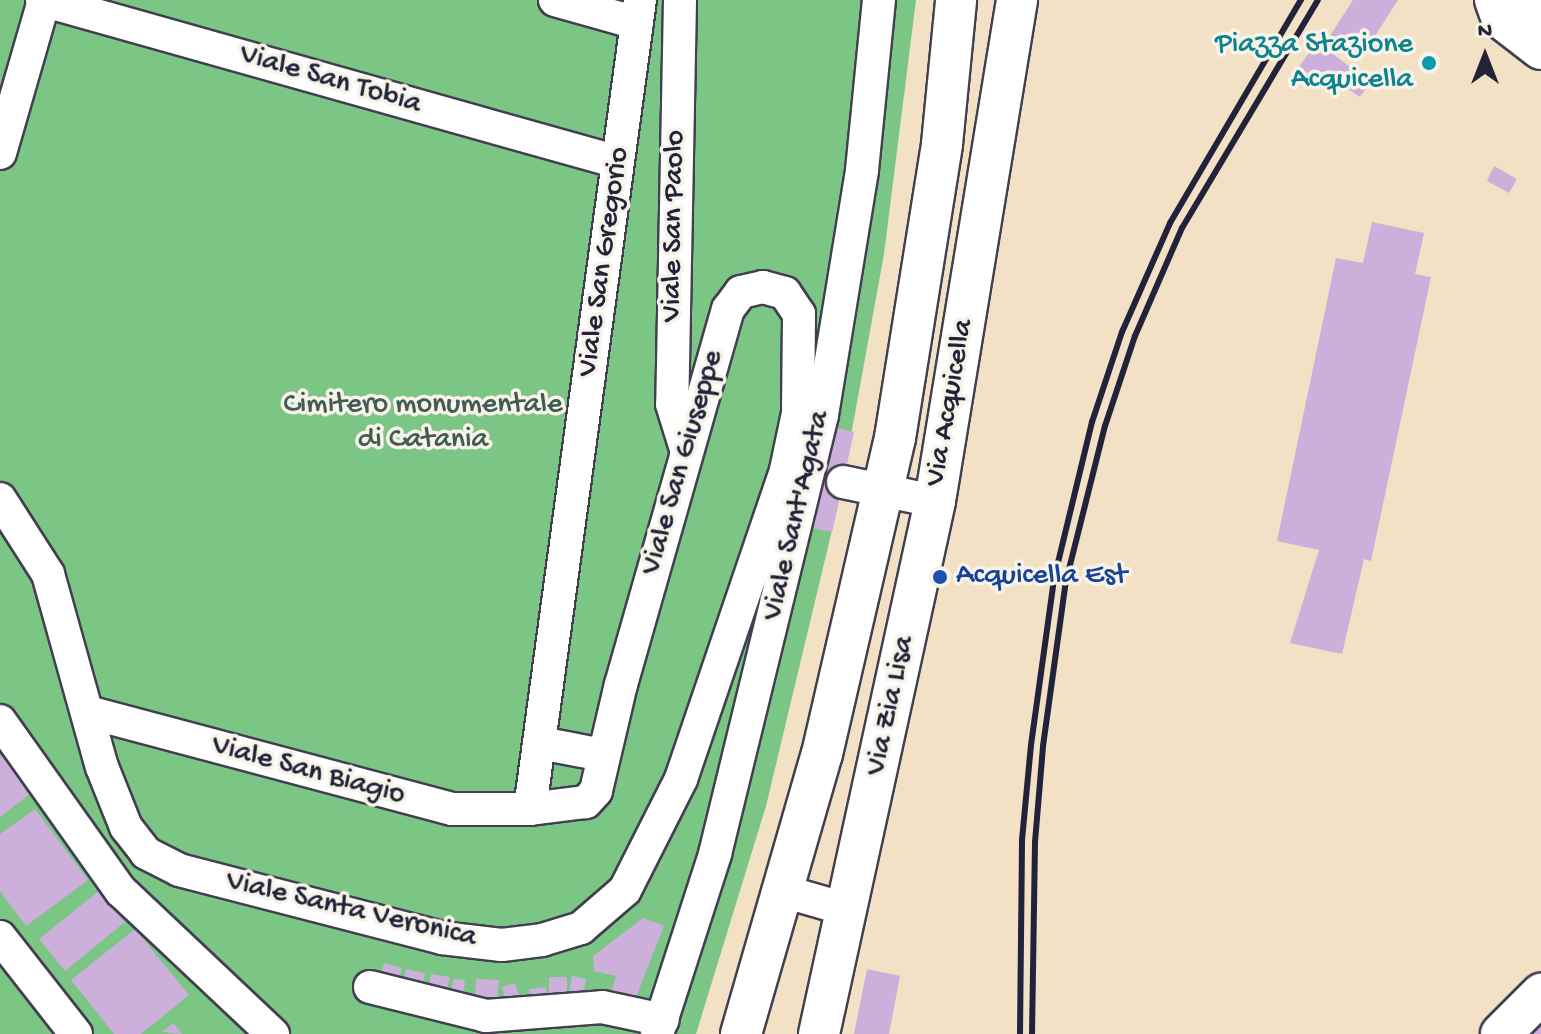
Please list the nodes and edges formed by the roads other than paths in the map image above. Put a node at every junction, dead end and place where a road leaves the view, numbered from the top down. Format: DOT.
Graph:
graph roads {
  1 [pos="43,0"];
  2 [pos="555,0"];
  3 [pos="680,0"];
  4 [pos="879,0"];
  5 [pos="956,0"];
  6 [pos="1017,0"];
  7 [pos="1495,0"];
  8 [pos="86,6"];
  9 [pos="638,11"];
  10 [pos="1533,19"];
  11 [pos="0,153"];
  12 [pos="618,162"];
  13 [pos="686,449"];
  14 [pos="814,476"];
  15 [pos="882,491"];
  16 [pos="0,499"];
  17 [pos="935,501"];
  18 [pos="88,712"];
  19 [pos="0,721"];
  20 [pos="540,743"];
  21 [pos="603,755"];
  22 [pos="530,809"];
  23 [pos="783,891"];
  24 [pos="849,910"];
  25 [pos="1,939"];
  26 [pos="370,987"];
  27 [pos="1541,994"];
  28 [pos="545,1022"];
  29 [pos="660,1027"];
  30 [pos="76,1034"];
  31 [pos="273,1034"];
  32 [pos="741,1034"];
  33 [pos="819,1034"];
  34 [pos="1501,1034"];
  1 -- 8 [label="street, Viale San Tobia"];
  1 -- 11 [label="street"];
  2 -- 9 [label="street"];
  3 -- 13 [label="street, Viale San Paolo"];
  4 -- 14 [label="street, Viale Sant'Agata"];
  5 -- 15 [label="main road, Via Acquicella"];
  6 -- 17 [label="main road, Via Acquicella"];
  7 -- 10 [label="main road"];
  8 -- 12 [label="street, Viale San Tobia"];
  9 -- 12 [label="street, Viale San Gregorio"];
  12 -- 20 [label="street, Viale San Gregorio"];
  13 -- 14 [label="street, Viale San Giuseppe"];
  13 -- 21 [label="street, Viale San Giuseppe"];
  14 -- 15 [label="street"];
  14 -- 18 [label="street, Viale Santa Veronica"];
  14 -- 29 [label="street, Viale Sant'Agata"];
  15 -- 17 [label="street, Via Acquicella"];
  15 -- 23 [label="main road, Via Zia Lisa"];
  16 -- 18 [label="street, Viale Santa Veronica"];
  17 -- 24 [label="main road, Via Zia Lisa"];
  18 -- 22 [label="street, Viale San Biagio"];
  19 -- 31 [label="street"];
  20 -- 21 [label="street"];
  20 -- 22 [label="street, Viale San Gregorio"];
  21 -- 22 [label="street, Viale San Giuseppe"];
  23 -- 24 [label="street"];
  23 -- 32 [label="main road, Via Zia Lisa"];
  24 -- 33 [label="main road, Via Zia Lisa"];
  25 -- 30 [label="street"];
  26 -- 28 [label="street"];
  27 -- 34 [label="main road"];
  28 -- 29 [label="street"];
}
